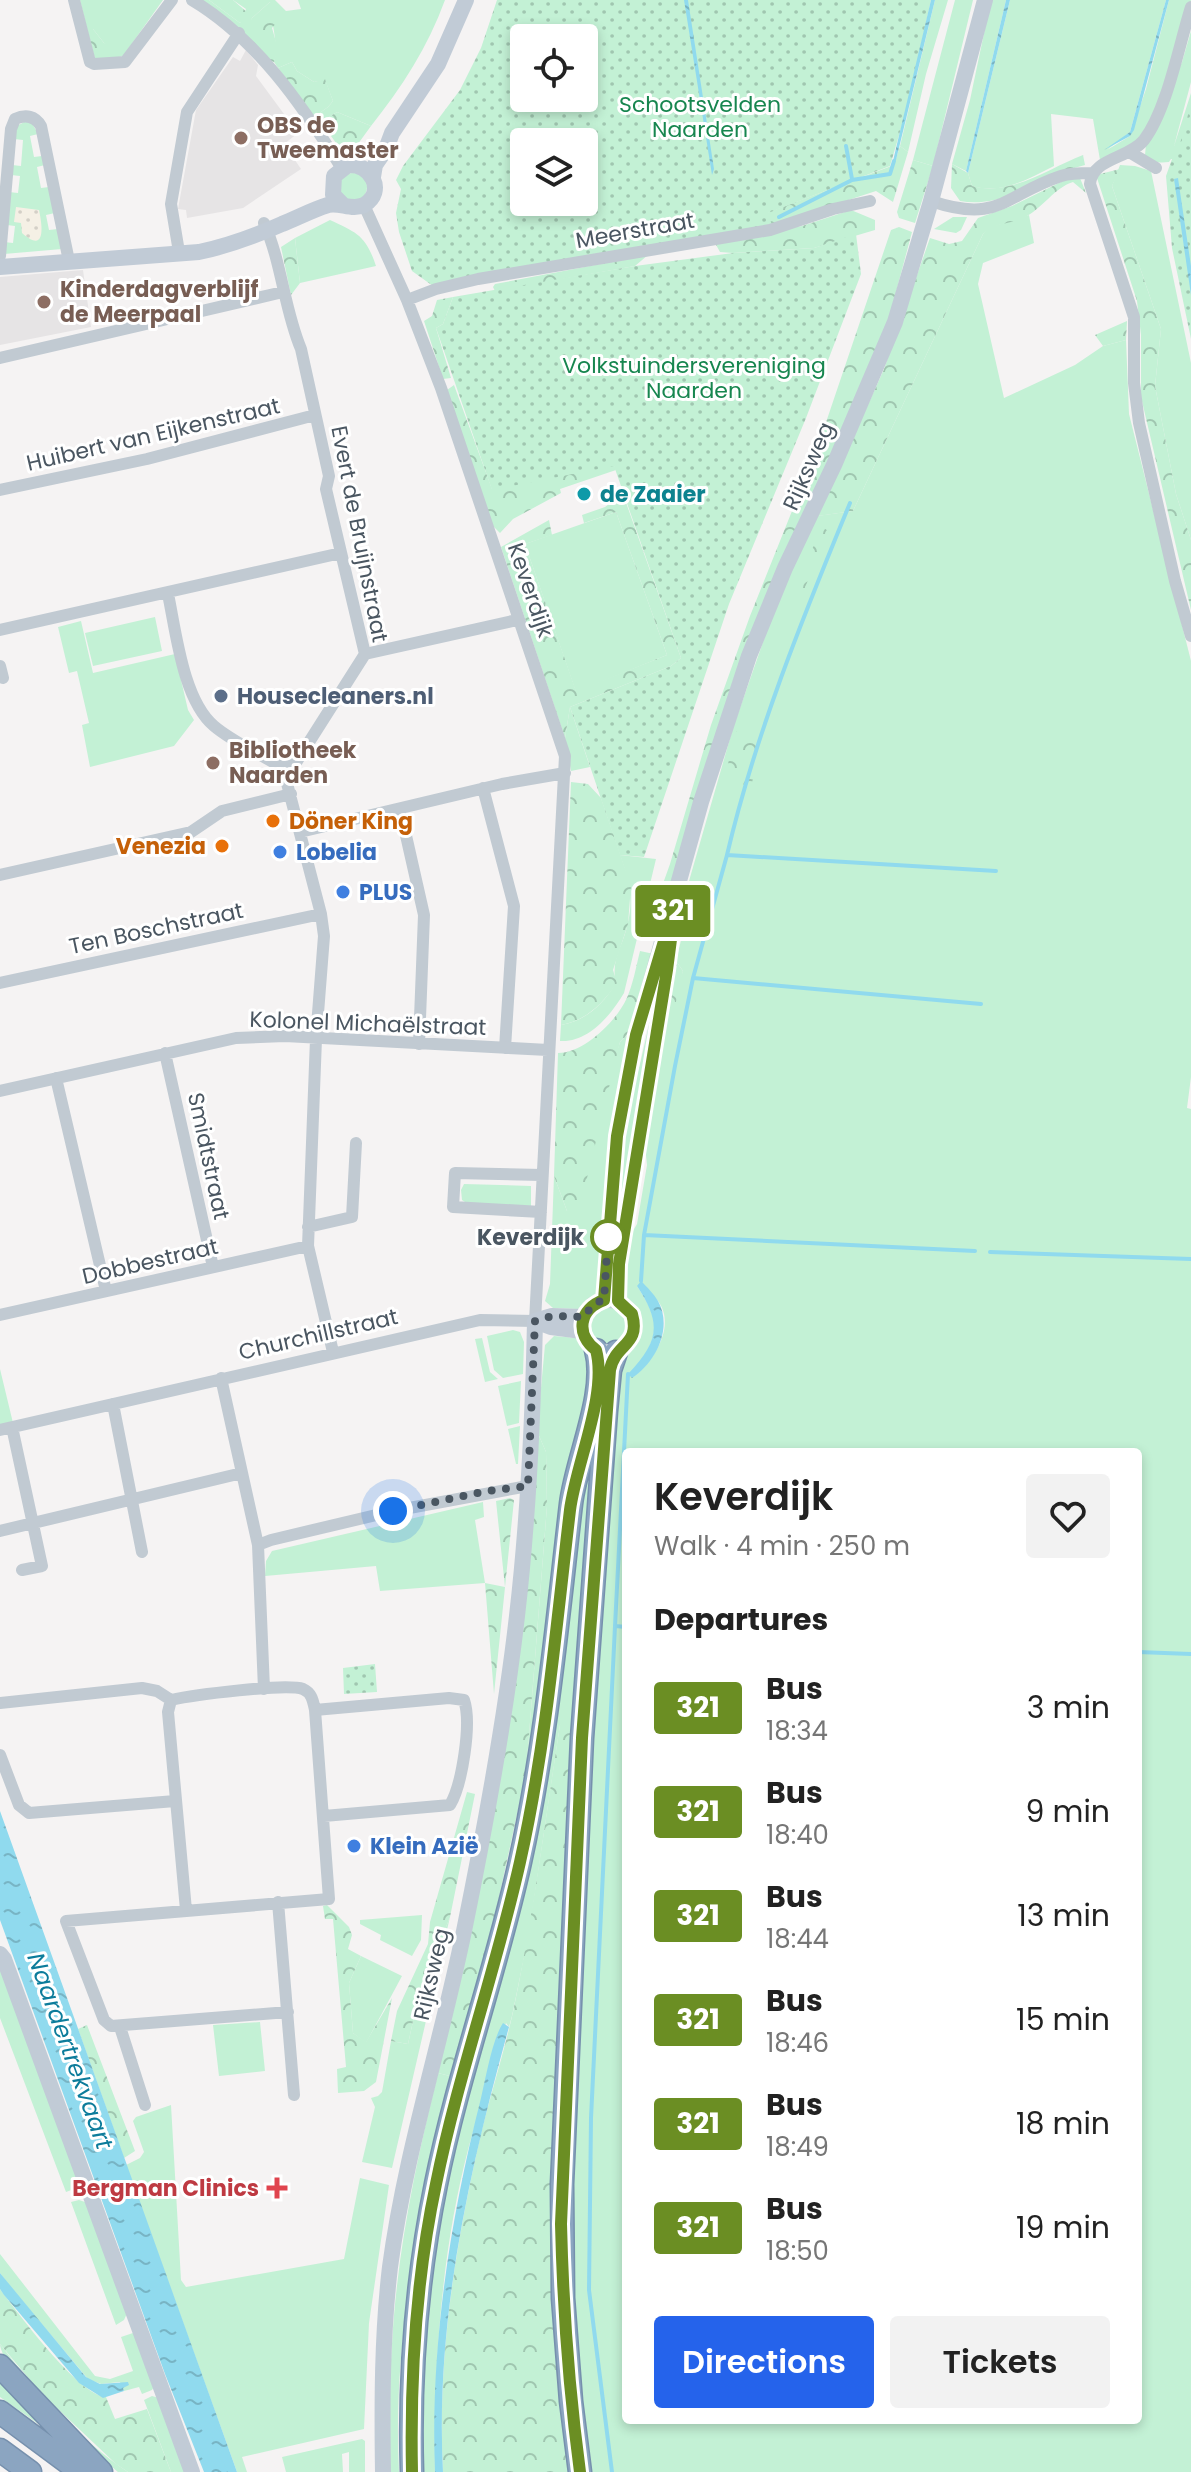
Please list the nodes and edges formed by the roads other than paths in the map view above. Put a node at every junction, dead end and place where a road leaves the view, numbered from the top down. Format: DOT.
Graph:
graph roads {
  1 [pos="74,0"];
  2 [pos="172,0"];
  3 [pos="192,0"];
  4 [pos="466,0"];
  5 [pos="985,0"];
  6 [pos="1191,7"];
  7 [pos="239,33"];
  8 [pos="392,133"];
  9 [pos="1131,153"];
  10 [pos="348,166"];
  11 [pos="1156,168"];
  12 [pos="1092,173"];
  13 [pos="373,177"];
  14 [pos="332,182"];
  15 [pos="870,201"];
  16 [pos="931,201"];
  17 [pos="342,204"];
  18 [pos="364,205"];
  19 [pos="266,227"];
  20 [pos="179,252"];
  21 [pos="0,256"];
  22 [pos="69,261"];
  23 [pos="0,266"];
  24 [pos="283,292"];
  25 [pos="407,300"];
  26 [pos="0,358"];
  27 [pos="315,415"];
  28 [pos="0,490"];
  29 [pos="341,553"];
  30 [pos="168,594"];
  31 [pos="517,620"];
  32 [pos="0,630"];
  33 [pos="1191,636"];
  34 [pos="365,654"];
  35 [pos="283,768"];
  36 [pos="565,773"];
  37 [pos="483,788"];
  38 [pos="291,794"];
  39 [pos="400,809"];
  40 [pos="300,832"];
  41 [pos="0,875"];
  42 [pos="321,914"];
  43 [pos="0,983"];
  44 [pos="316,1039"];
  45 [pos="419,1044"];
  46 [pos="505,1048"];
  47 [pos="548,1050"];
  48 [pos="165,1053"];
  49 [pos="56,1078"];
  50 [pos="0,1091"];
  51 [pos="356,1143"];
  52 [pos="542,1175"];
  53 [pos="541,1212"];
  54 [pos="308,1227"];
  55 [pos="308,1246"];
  56 [pos="213,1267"];
  57 [pos="106,1291"];
  58 [pos="611,1300"];
  59 [pos="0,1315"];
  60 [pos="535,1321"];
  61 [pos="583,1324"];
  62 [pos="606,1351"];
  63 [pos="333,1352"];
  64 [pos="221,1378"];
  65 [pos="113,1404"];
  66 [pos="6,1429"];
  67 [pos="242,1473"];
  68 [pos="528,1486"];
  69 [pos="131,1500"];
  70 [pos="33,1523"];
  71 [pos="0,1531"];
  72 [pos="258,1545"];
  73 [pos="142,1552"];
  74 [pos="22,1570"];
  75 [pos="264,1689"];
  76 [pos="171,1700"];
  77 [pos="0,1703"];
  78 [pos="315,1710"];
  79 [pos="0,1755"];
  80 [pos="175,1801"];
  81 [pos="324,1816"];
  82 [pos="278,1902"];
  83 [pos="186,1910"];
  84 [pos="0,1954"];
  85 [pos="288,2012"];
  86 [pos="120,2027"];
  87 [pos="294,2095"];
  88 [pos="145,2105"];
  89 [pos="0,2366"];
  90 [pos="0,2412"];
  91 [pos="0,2450"];
  92 [pos="30,2472"];
  93 [pos="81,2472"];
  94 [pos="101,2472"];
  95 [pos="192,2472"];
  96 [pos="383,2472"];
  97 [pos="412,2472"];
  98 [pos="580,2472"];
  1 -- 2 [label="street"];
  3 -- 7 [label="street"];
  4 -- 8 [label="main road"];
  5 -- 16 [label="main road, Rijksweg"];
  6 -- 9 [label="street"];
  7 -- 10 [label="street"];
  7 -- 20 [label="street"];
  8 -- 10 [label="main road"];
  8 -- 13 [label="main road"];
  9 -- 11 [label="street"];
  9 -- 12 [label="street"];
  10 -- 13 [label="main road"];
  10 -- 14 [label="main road"];
  12 -- 16 [label="street"];
  12 -- 33 [label="street"];
  13 -- 18 [label="main road"];
  14 -- 17 [label="main road"];
  14 -- 19 [label="main road"];
  15 -- 25 [label="street, Meerstraat"];
  16 -- 58 [label="main road, Rijksweg"];
  17 -- 18 [label="main road"];
  17 -- 19 [label="main road"];
  18 -- 25 [label="street, Keverdijk"];
  19 -- 20 [label="main road"];
  19 -- 24 [label="street, Evert de Bruijnstraat"];
  20 -- 22 [label="main road"];
  21 -- 22 [label="street"];
  22 -- 23 [label="main road"];
  24 -- 26 [label="street"];
  24 -- 27 [label="street, Evert de Bruijnstraat"];
  25 -- 31 [label="street, Keverdijk"];
  27 -- 28 [label="street, Huibert van Eijkenstraat"];
  27 -- 29 [label="street, Evert de Bruijnstraat"];
  29 -- 30 [label="street"];
  29 -- 34 [label="street, Evert de Bruijnstraat"];
  30 -- 32 [label="street"];
  30 -- 35 [label="street"];
  31 -- 34 [label="street"];
  31 -- 36 [label="street, Keverdijk"];
  34 -- 35 [label="street, Evert de Bruijnstraat"];
  35 -- 38 [label="street"];
  36 -- 37 [label="street"];
  36 -- 47 [label="street, Keverdijk"];
  37 -- 39 [label="street"];
  37 -- 46 [label="street"];
  38 -- 40 [label="street"];
  38 -- 41 [label="street"];
  39 -- 40 [label="street"];
  39 -- 45 [label="street"];
  40 -- 42 [label="street"];
  42 -- 43 [label="street, Ten Boschstraat"];
  42 -- 44 [label="street"];
  44 -- 45 [label="street, Kolonel Michaëlstraat"];
  44 -- 48 [label="street, Kolonel Michaëlstraat"];
  44 -- 54 [label="street"];
  45 -- 46 [label="street, Kolonel Michaëlstraat"];
  46 -- 47 [label="street, Kolonel Michaëlstraat"];
  47 -- 52 [label="street, Keverdijk"];
  48 -- 49 [label="street, Kolonel Michaëlstraat"];
  48 -- 56 [label="street, Smidtstraat"];
  49 -- 50 [label="street, Kolonel Michaëlstraat"];
  49 -- 57 [label="street"];
  51 -- 54 [label="street"];
  52 -- 53 [label="street, Keverdijk"];
  52 -- 53 [label="street"];
  53 -- 60 [label="street, Keverdijk"];
  54 -- 55 [label="street"];
  55 -- 56 [label="street, Dobbestraat"];
  55 -- 63 [label="street"];
  56 -- 57 [label="street, Dobbestraat"];
  57 -- 59 [label="street, Dobbestraat"];
  58 -- 61 [label="main road"];
  58 -- 62 [label="main road"];
  60 -- 61 [label="main road, Churchillstraat"];
  60 -- 63 [label="street, Churchillstraat"];
  60 -- 68 [label="main road, Keverdijk"];
  61 -- 62 [label="main road"];
  62 -- 97 [label="highway"];
  62 -- 98 [label="highway"];
  63 -- 64 [label="street, Churchillstraat"];
  64 -- 65 [label="street, Churchillstraat"];
  64 -- 67 [label="street"];
  65 -- 66 [label="street, Churchillstraat"];
  65 -- 69 [label="street"];
  66 -- 70 [label="street, Churchillstraat"];
  67 -- 69 [label="street"];
  67 -- 72 [label="street"];
  68 -- 72 [label="street"];
  68 -- 96 [label="main road, Rijksweg"];
  69 -- 70 [label="street"];
  69 -- 73 [label="street"];
  70 -- 71 [label="street"];
  70 -- 74 [label="street, Churchillstraat"];
  72 -- 75 [label="street"];
  75 -- 76 [label="street"];
  75 -- 78 [label="street"];
  76 -- 77 [label="street"];
  76 -- 80 [label="street"];
  78 -- 81 [label="street"];
  78 -- 81 [label="street"];
  79 -- 80 [label="street"];
  80 -- 83 [label="street"];
  81 -- 82 [label="street"];
  82 -- 83 [label="street"];
  82 -- 85 [label="street"];
  83 -- 86 [label="street"];
  84 -- 95 [label="main road"];
  85 -- 86 [label="street"];
  85 -- 87 [label="street"];
  86 -- 88 [label="street"];
  89 -- 94 [label="highway"];
  90 -- 93 [label="highway"];
  91 -- 92 [label="highway"];
}
